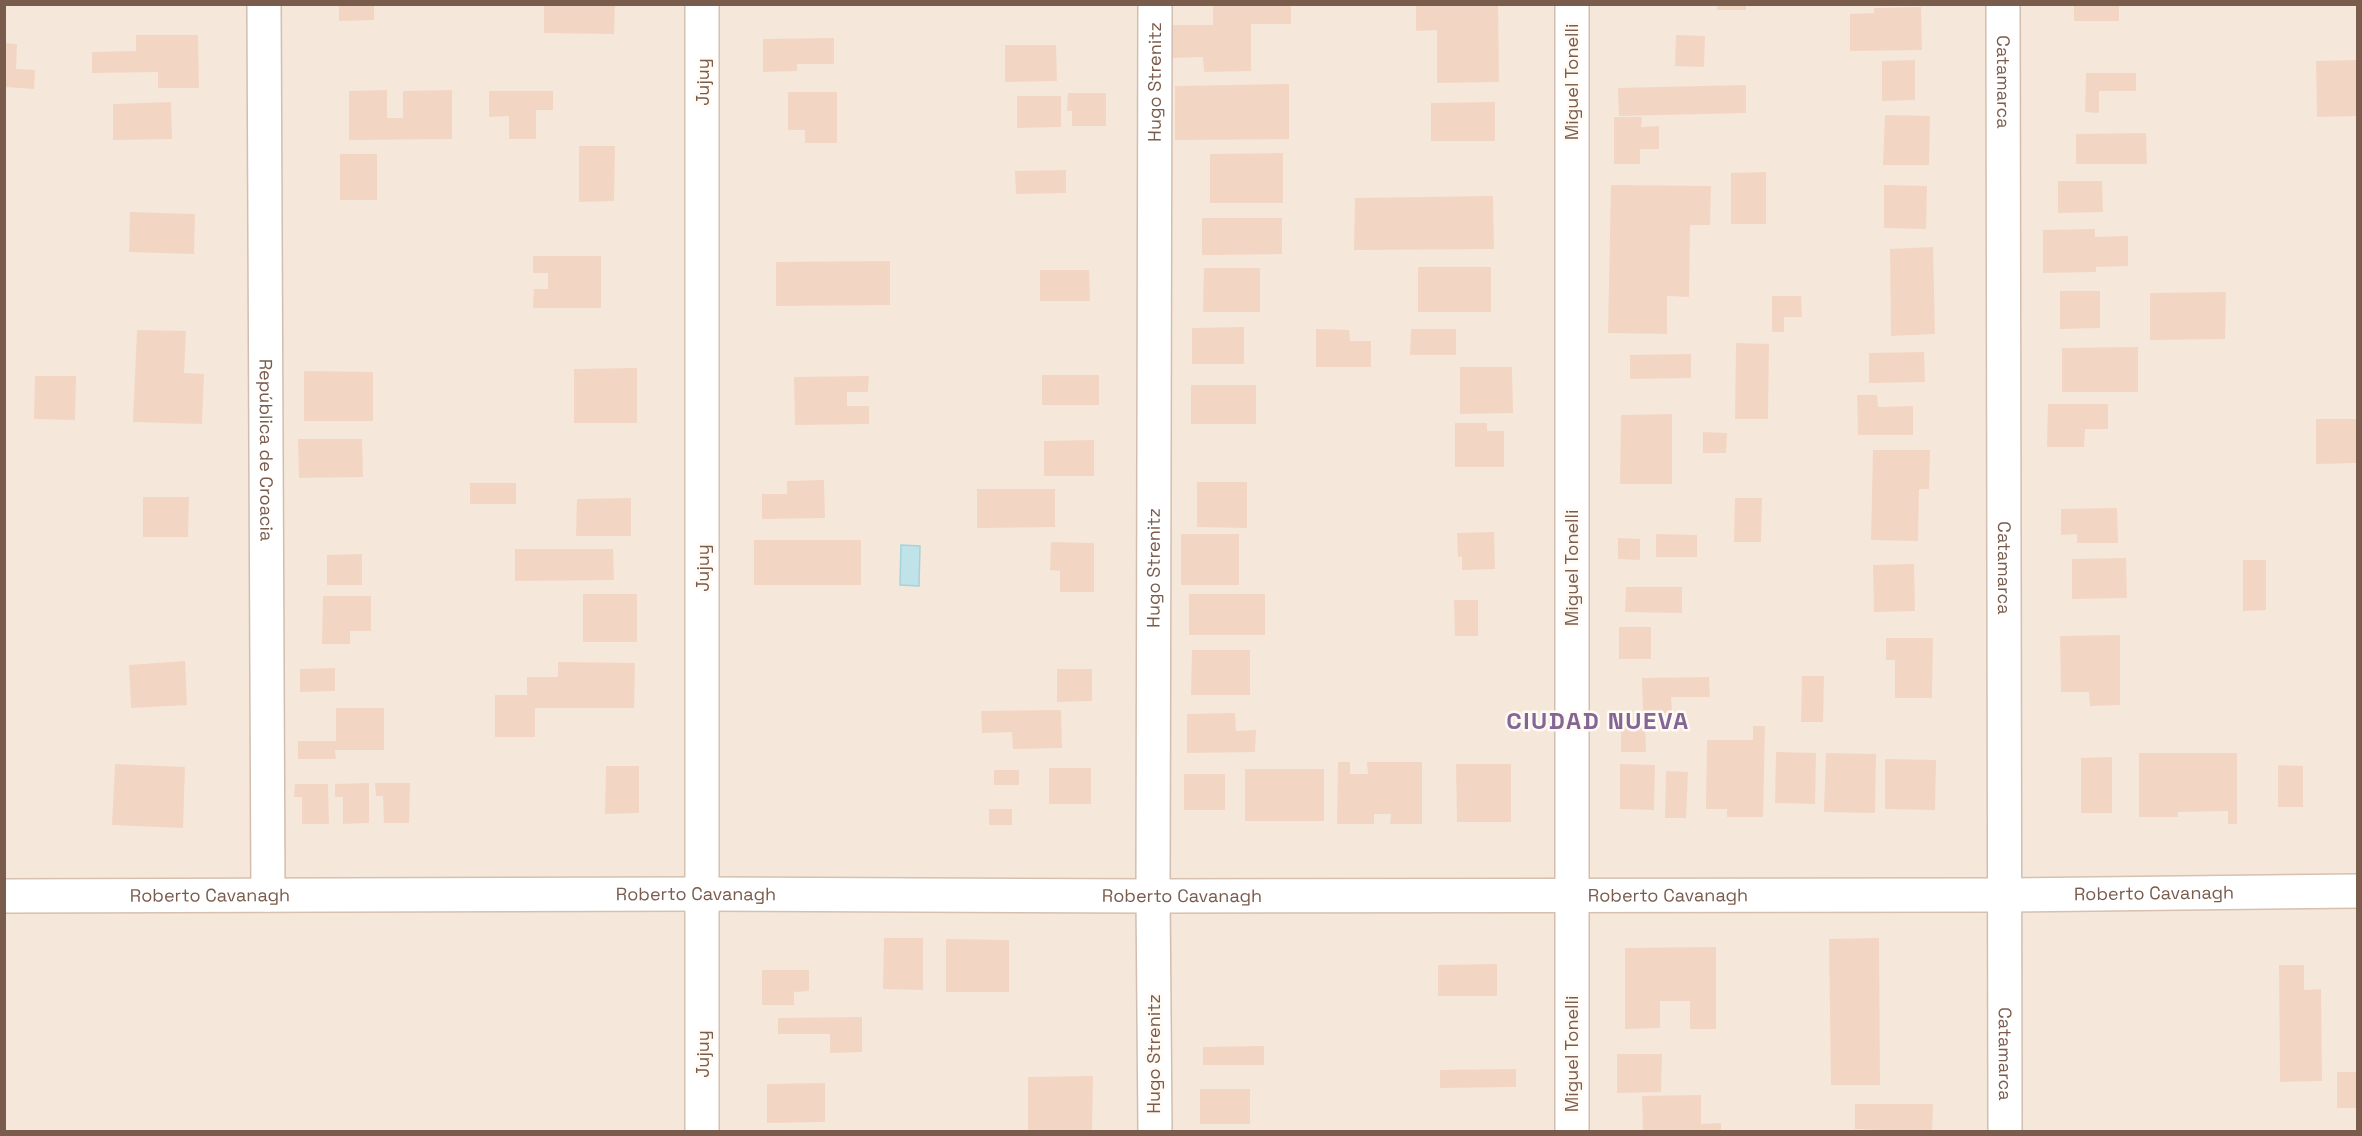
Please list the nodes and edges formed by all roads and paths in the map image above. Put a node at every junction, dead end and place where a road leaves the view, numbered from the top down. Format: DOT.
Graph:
graph roads {
  1 [pos="264,4"];
  2 [pos="702,4"];
  3 [pos="1155,4"];
  4 [pos="1572,4"];
  5 [pos="2003,4"];
  6 [pos="2358,891"];
  7 [pos="703,894"];
  8 [pos="1572,894"];
  9 [pos="268,895"];
  10 [pos="2005,895"];
  11 [pos="4,896"];
  12 [pos="1153,896"];
  13 [pos="702,1131"];
  14 [pos="1155,1131"];
  15 [pos="1572,1131"];
  16 [pos="2005,1131"];
  1 -- 9 [label="street, República de Croacia"];
  2 -- 7 [label="street, Jujuy"];
  3 -- 12 [label="street, Hugo Strenitz"];
  4 -- 8 [label="street, Miguel Tonelli"];
  5 -- 10 [label="street, Catamarca"];
  6 -- 10 [label="street, Roberto Cavanagh"];
  7 -- 9 [label="street, Roberto Cavanagh"];
  7 -- 12 [label="street, Roberto Cavanagh"];
  7 -- 13 [label="street, Jujuy"];
  8 -- 10 [label="street, Roberto Cavanagh"];
  8 -- 12 [label="street, Roberto Cavanagh"];
  8 -- 15 [label="street, Miguel Tonelli"];
  9 -- 11 [label="street, Roberto Cavanagh"];
  10 -- 16 [label="street, Catamarca"];
  12 -- 14 [label="street, Hugo Strenitz"];
}
